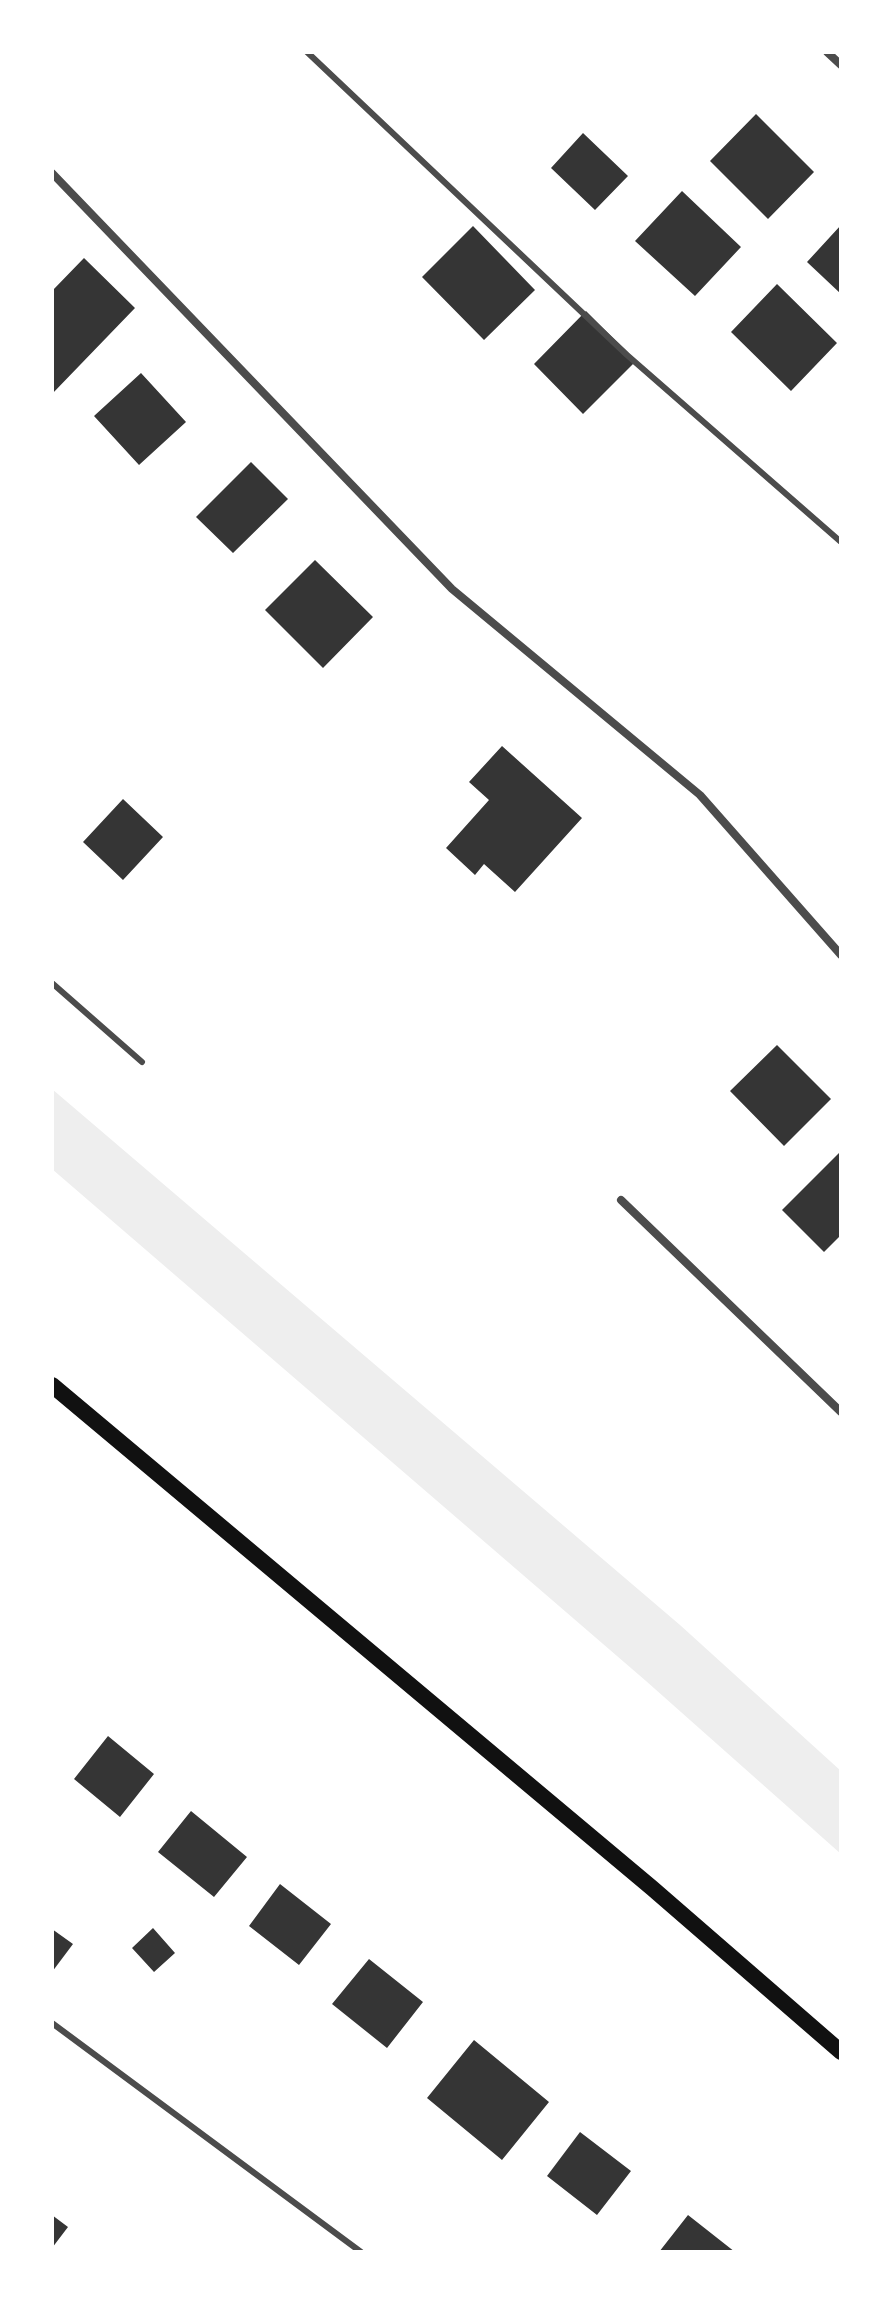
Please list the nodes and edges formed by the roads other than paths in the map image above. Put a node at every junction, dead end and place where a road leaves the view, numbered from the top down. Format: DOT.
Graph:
graph roads {
  1 [pos="307,52"];
  2 [pos="827,52"];
  3 [pos="841,65"];
  4 [pos="52,173"];
  5 [pos="841,542"];
  6 [pos="841,955"];
  7 [pos="52,983"];
  8 [pos="142,1062"];
  9 [pos="621,1200"];
  10 [pos="52,1385"];
  11 [pos="841,1412"];
  12 [pos="52,2023"];
  13 [pos="841,2052"];
  14 [pos="361,2252"];
  1 -- 5 [label="lane"];
  2 -- 3 [label="street"];
  4 -- 6 [label="street"];
  7 -- 8 [label="lane"];
  9 -- 11 [label="street"];
  10 -- 13 [label="main road"];
  12 -- 14 [label="lane"];
}
